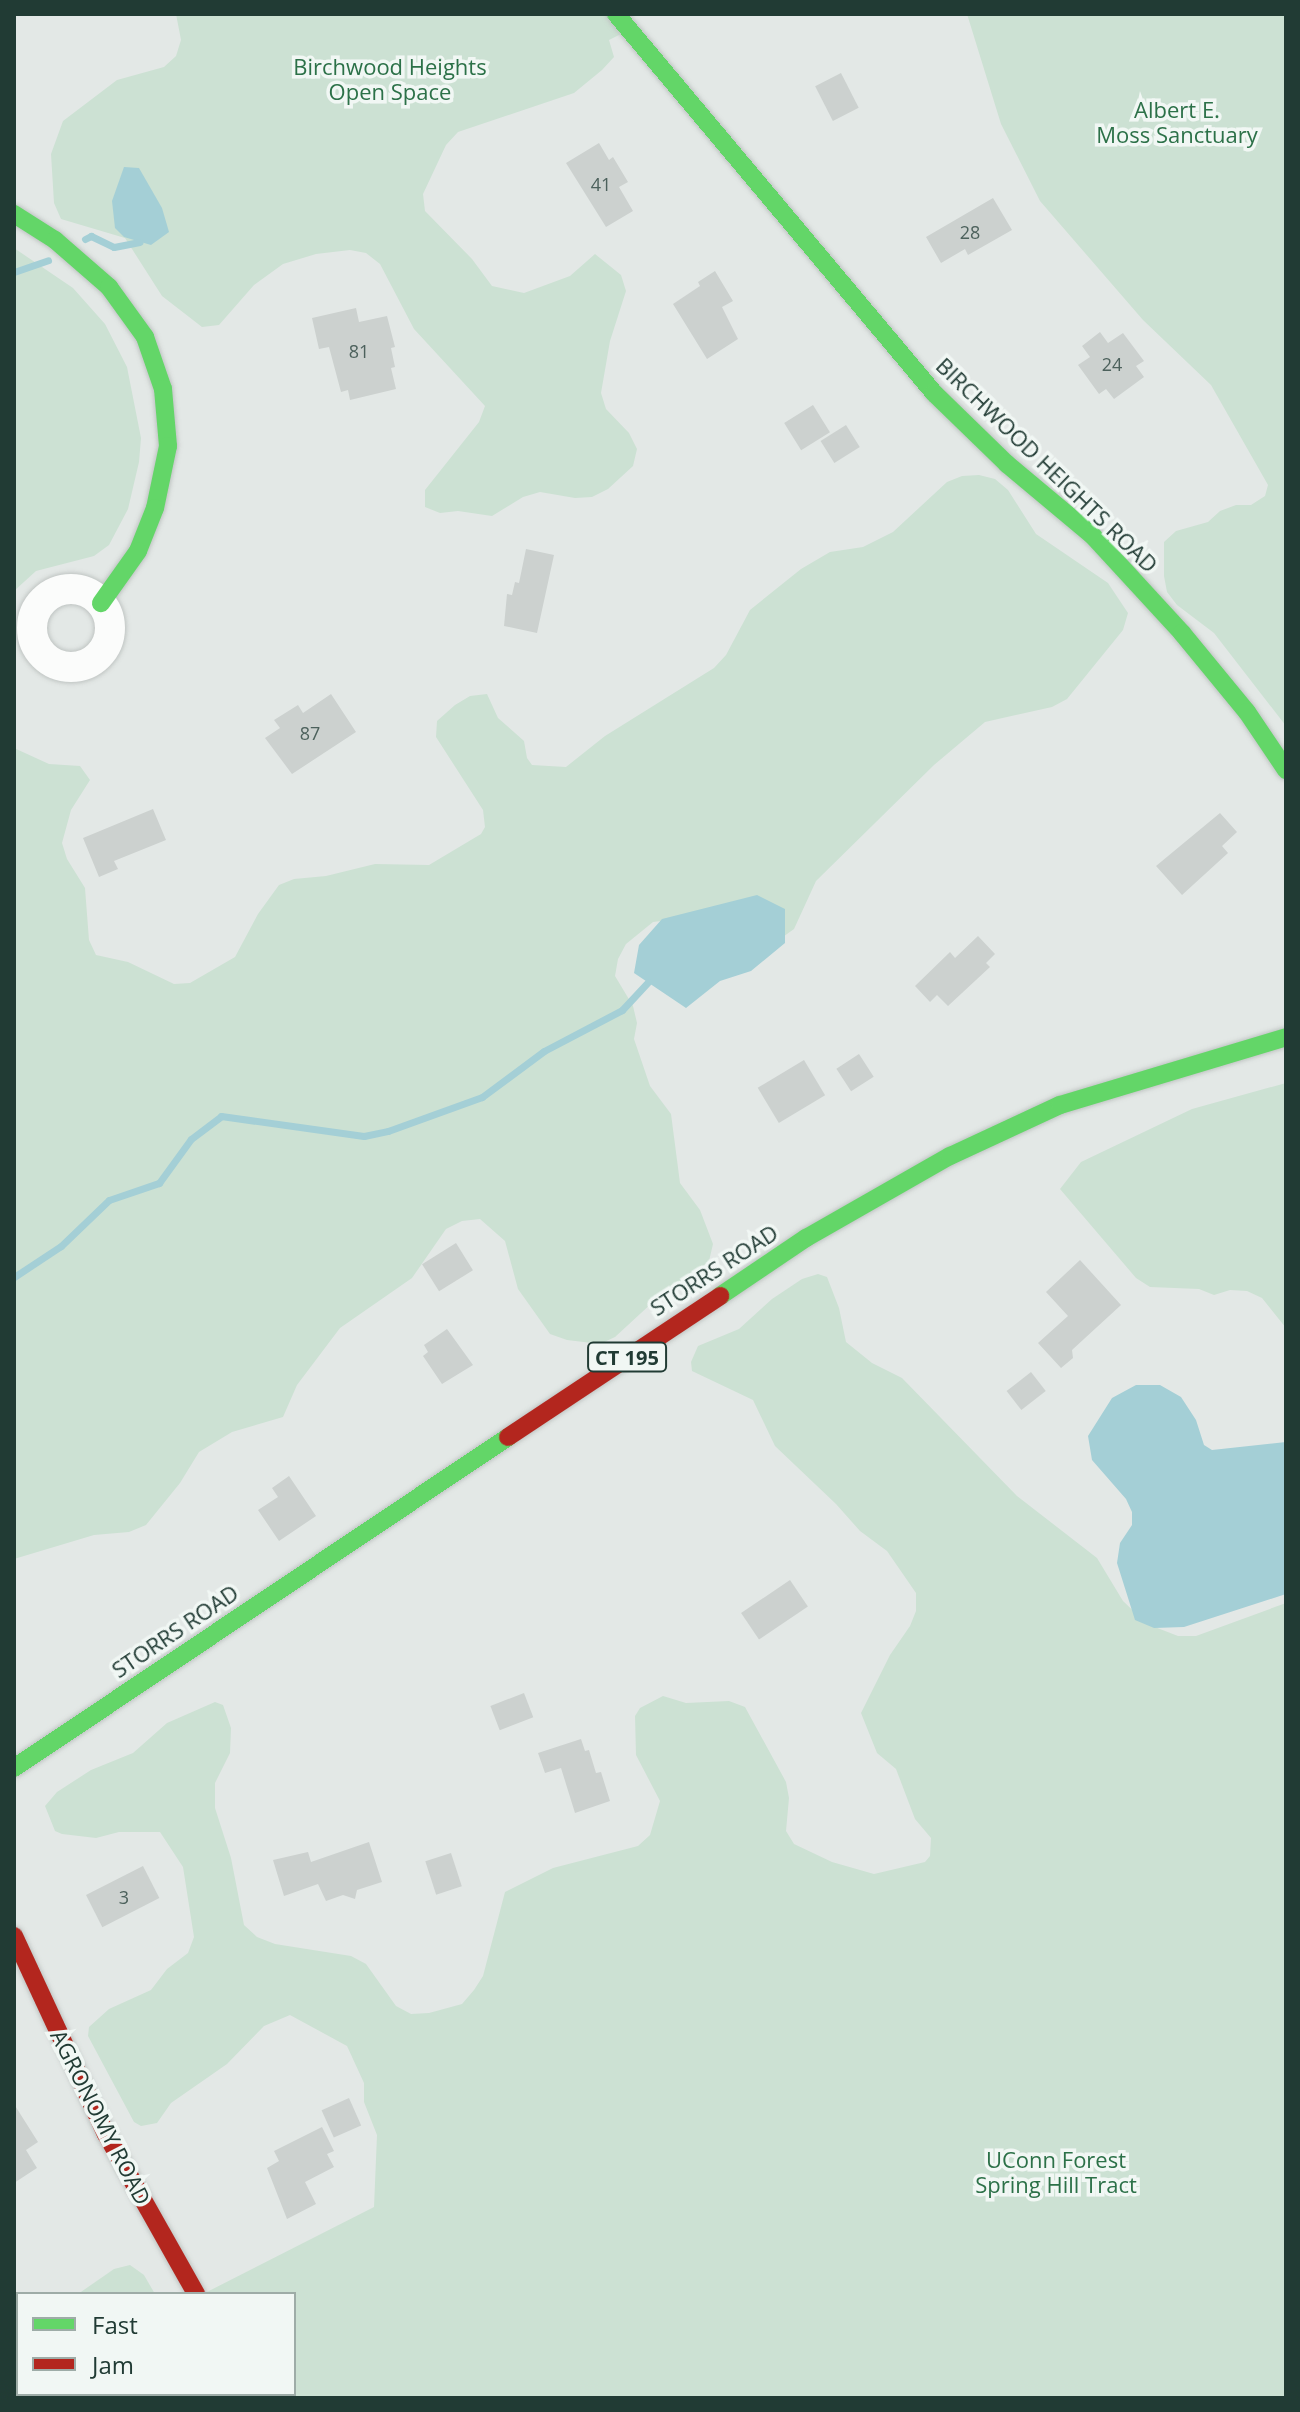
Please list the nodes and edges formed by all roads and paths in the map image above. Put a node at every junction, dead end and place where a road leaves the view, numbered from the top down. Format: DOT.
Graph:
graph roads {
  1 [pos="616,14"];
  2 [pos="14,214"];
  3 [pos="101,603"];
  4 [pos="1286,770"];
  5 [pos="1286,1037"];
  6 [pos="14,1768"];
  7 [pos="14,1936"];
  8 [pos="195,2292"];
  1 -- 4 [label="street, BIRCHWOOD HEIGHTS ROAD"];
  2 -- 3 [label="street"];
  5 -- 6 [label="street, STORRS ROAD / CT 195"];
  7 -- 8 [label="street, AGRONOMY ROAD"];
}
